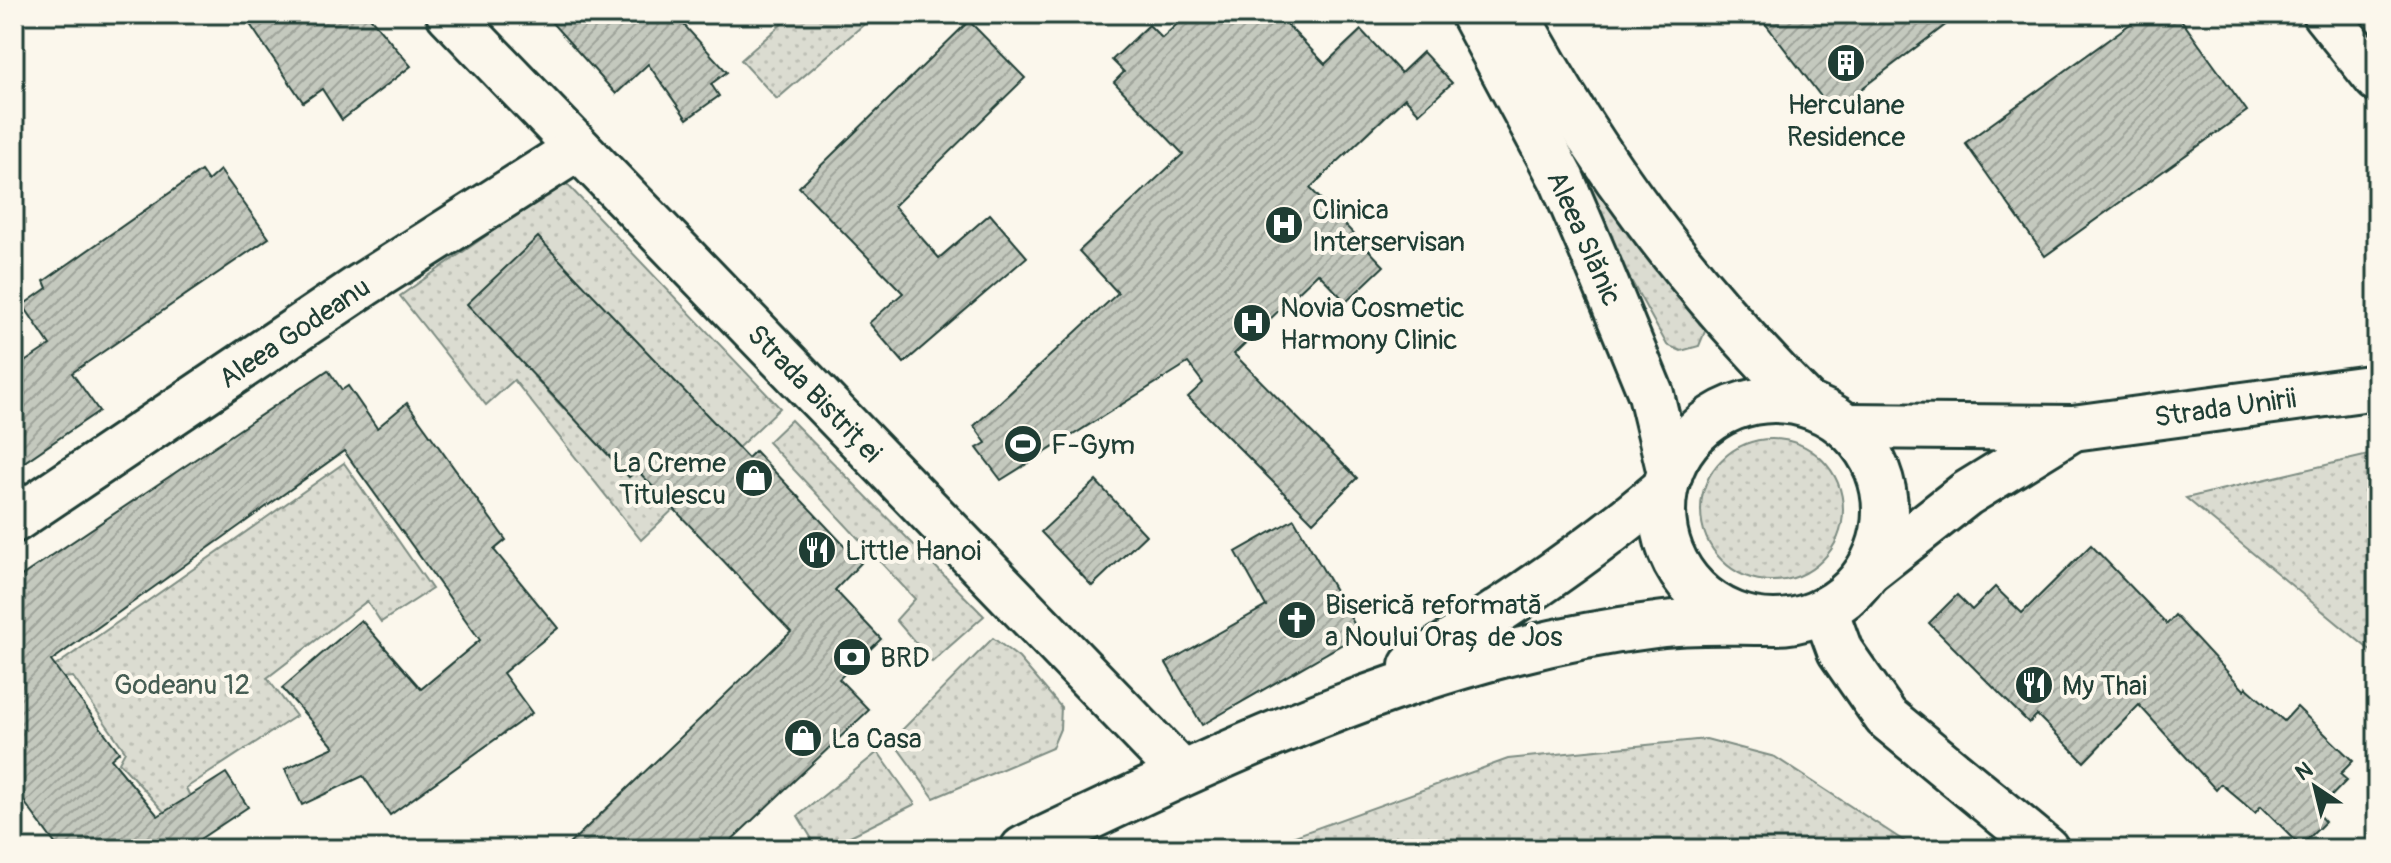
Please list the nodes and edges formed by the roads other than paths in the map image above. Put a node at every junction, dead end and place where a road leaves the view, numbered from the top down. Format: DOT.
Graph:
graph roads {
  1 [pos="449,14"];
  2 [pos="1473,14"];
  3 [pos="1516,14"];
  4 [pos="2325,14"];
  5 [pos="2377,79"];
  6 [pos="577,149"];
  7 [pos="2377,387"];
  8 [pos="1808,405"];
  9 [pos="1846,426"];
  10 [pos="2073,428"];
  11 [pos="1668,480"];
  12 [pos="14,520"];
  13 [pos="1867,572"];
  14 [pos="1825,610"];
  15 [pos="1765,622"];
  16 [pos="1357,699"];
  17 [pos="1182,773"];
  18 [pos="1023,849"];
  19 [pos="2046,849"];
  1 -- 6 [label="main road, Strada Bistriței"];
  2 -- 11 [label="main road, Aleea Slănic"];
  3 -- 8 [label="main road, Aleea Slănic"];
  4 -- 5 [label="main road"];
  6 -- 12 [label="main road, Aleea Godeanu"];
  6 -- 17 [label="main road, Strada Bistriței"];
  7 -- 10 [label="main road, Strada Unirii"];
  8 -- 9 [label="main road"];
  8 -- 11 [label="main road"];
  9 -- 10 [label="main road, Strada Unirii"];
  9 -- 13 [label="main road"];
  10 -- 13 [label="main road, Strada Unirii"];
  11 -- 15 [label="main road"];
  11 -- 16 [label="main road"];
  13 -- 14 [label="main road"];
  14 -- 15 [label="main road"];
  14 -- 19 [label="main road"];
  15 -- 16 [label="main road"];
  16 -- 17 [label="main road"];
  17 -- 18 [label="main road"];
}
